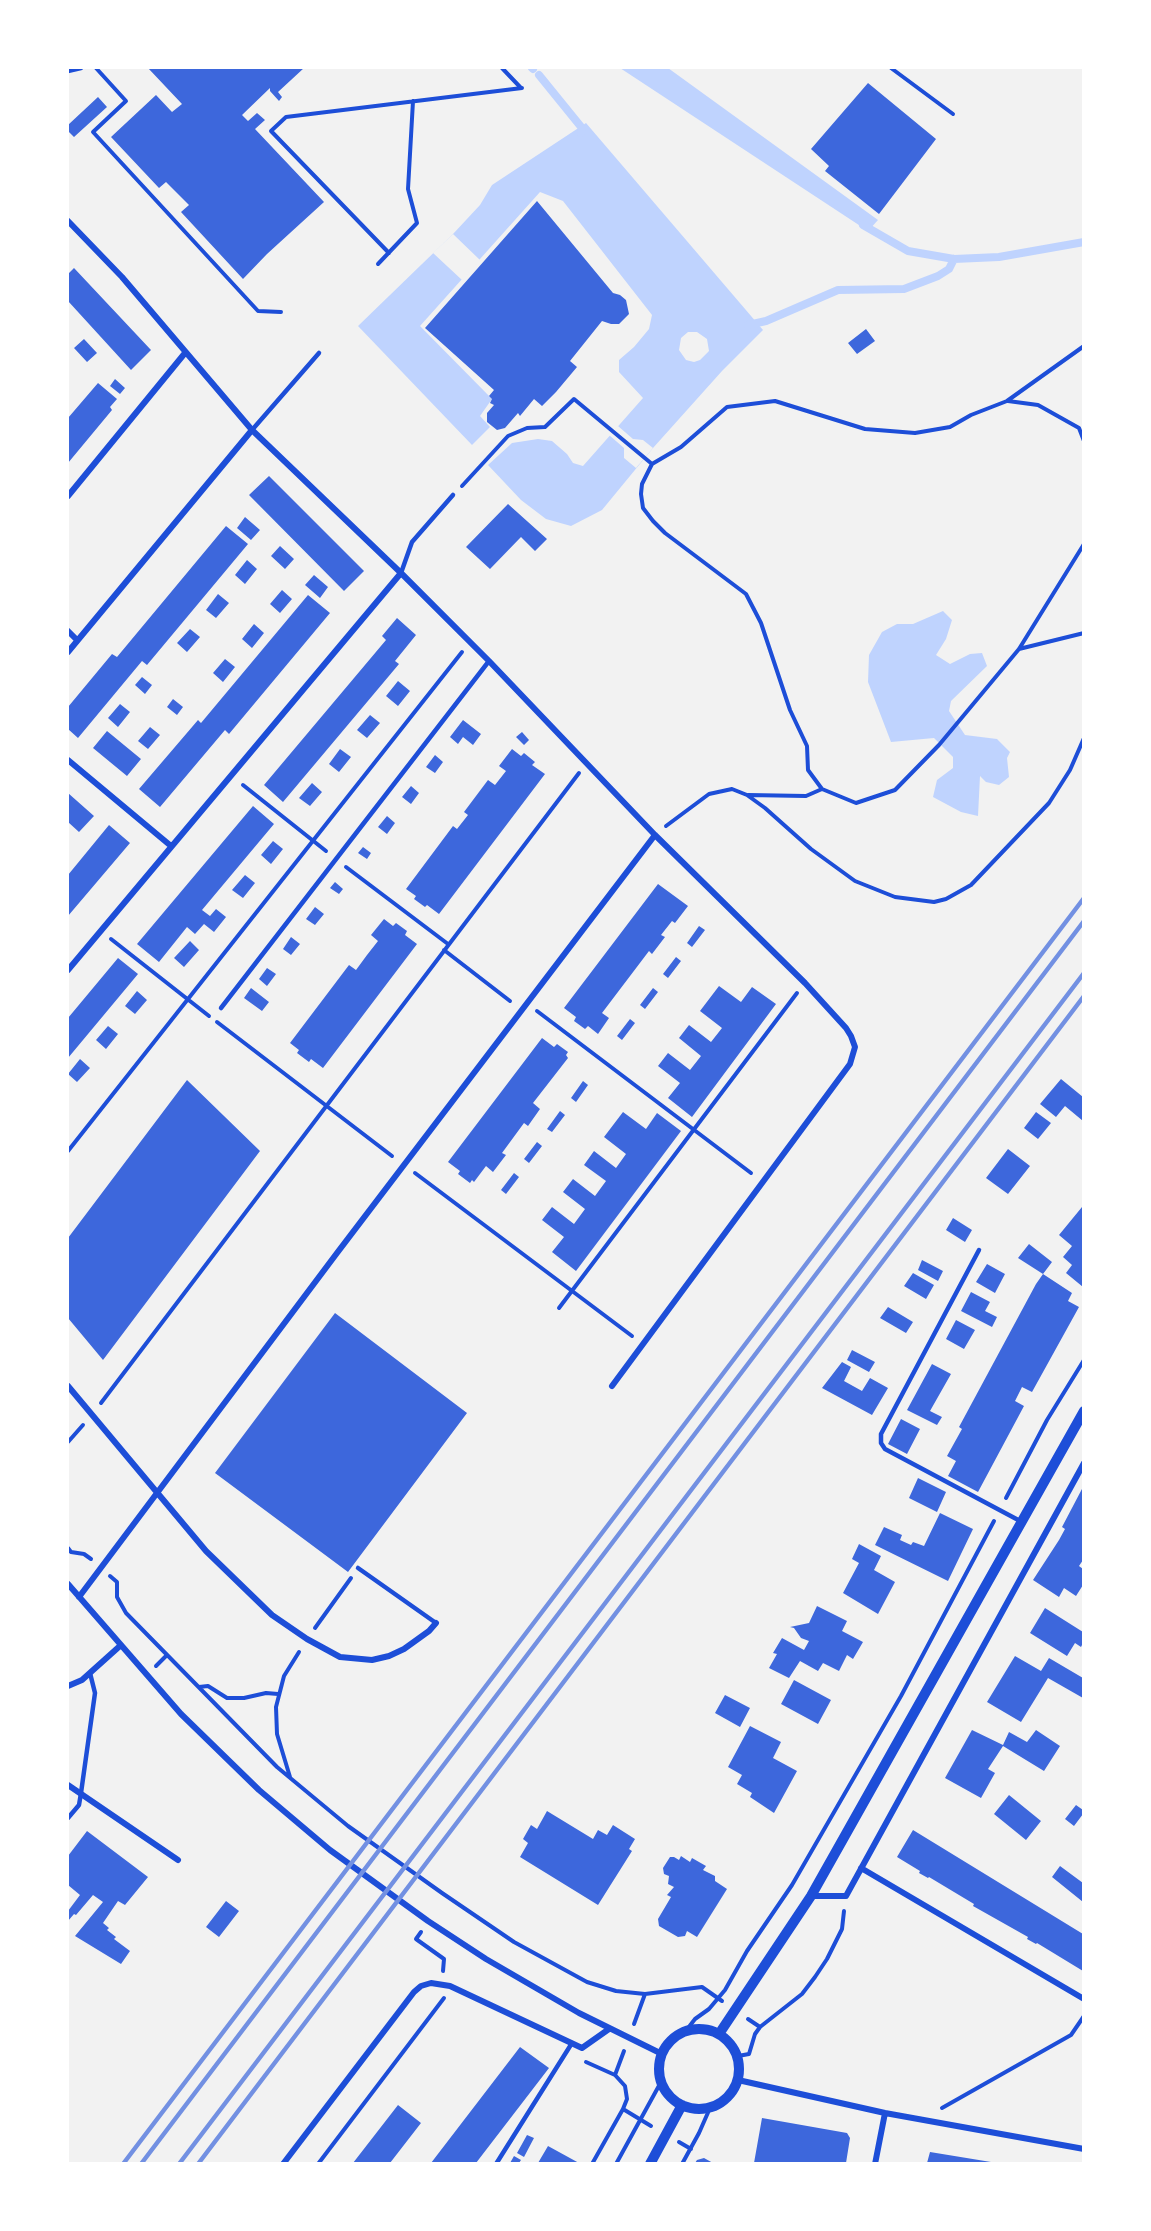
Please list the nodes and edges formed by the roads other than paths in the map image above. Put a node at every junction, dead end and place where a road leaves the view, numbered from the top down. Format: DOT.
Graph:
graph roads {
  1 [pos="81,68"];
  2 [pos="68,71"];
  3 [pos="68,221"];
  4 [pos="185,353"];
  5 [pos="319,353"];
  6 [pos="252,430"];
  7 [pos="453,495"];
  8 [pos="68,496"];
  9 [pos="401,573"];
  10 [pos="68,631"];
  11 [pos="77,640"];
  12 [pos="68,652"];
  13 [pos="489,661"];
  14 [pos="68,760"];
  15 [pos="655,835"];
  16 [pos="171,846"];
  17 [pos="68,970"];
  18 [pos="221,1008"];
  19 [pos="979,1250"];
  20 [pos="68,1386"];
  21 [pos="612,1386"];
  22 [pos="1083,1411"];
  23 [pos="1083,1463"];
  24 [pos="158,1491"];
  25 [pos="1022,1522"];
  26 [pos="358,1568"];
  27 [pos="68,1584"];
  28 [pos="79,1597"];
  29 [pos="436,1623"];
  30 [pos="121,1645"];
  31 [pos="90,1673"];
  32 [pos="68,1686"];
  33 [pos="68,1785"];
  34 [pos="81,1793"];
  35 [pos="68,1818"];
  36 [pos="178,1860"];
  37 [pos="861,1868"];
  38 [pos="811,1896"];
  39 [pos="1083,1999"];
  40 [pos="609,2029"];
  41 [pos="719,2034"];
  42 [pos="572,2043"];
  43 [pos="662,2054"];
  44 [pos="738,2080"];
  45 [pos="682,2105"];
  46 [pos="885,2113"];
  47 [pos="1083,2149"];
  48 [pos="283,2163"];
  49 [pos="496,2163"];
  50 [pos="651,2163"];
  51 [pos="875,2163"];
  1 -- 2 [label="lane"];
  3 -- 4 [label="street"];
  4 -- 6 [label="street"];
  4 -- 8 [label="street"];
  5 -- 6 [label="lane"];
  6 -- 9 [label="street"];
  6 -- 11 [label="street"];
  7 -- 9 [label="lane"];
  9 -- 13 [label="street"];
  9 -- 16 [label="street"];
  10 -- 11 [label="street"];
  11 -- 12 [label="street"];
  13 -- 15 [label="street"];
  13 -- 18 [label="lane"];
  14 -- 16 [label="street"];
  15 -- 21 [label="street"];
  15 -- 24 [label="street"];
  16 -- 17 [label="street"];
  19 -- 25 [label="lane"];
  20 -- 24 [label="street"];
  22 -- 25 [label="street"];
  23 -- 37 [label="street"];
  24 -- 28 [label="street"];
  24 -- 29 [label="street"];
  25 -- 38 [label="street"];
  26 -- 29 [label="lane"];
  27 -- 28 [label="street"];
  28 -- 30 [label="street"];
  30 -- 31 [label="street"];
  30 -- 40 [label="street"];
  31 -- 32 [label="street"];
  31 -- 34 [label="lane"];
  33 -- 34 [label="street"];
  34 -- 35 [label="lane"];
  34 -- 36 [label="street"];
  37 -- 38 [label="street"];
  37 -- 39 [label="street"];
  38 -- 41 [label="street"];
  40 -- 42 [label="street"];
  40 -- 43 [label="street"];
  41 -- 43 [label="street"];
  41 -- 44 [label="street"];
  42 -- 48 [label="street"];
  42 -- 49 [label="lane"];
  43 -- 45 [label="street"];
  44 -- 45 [label="street"];
  44 -- 46 [label="street"];
  45 -- 50 [label="street"];
  46 -- 47 [label="street"];
  46 -- 51 [label="street"];
}
